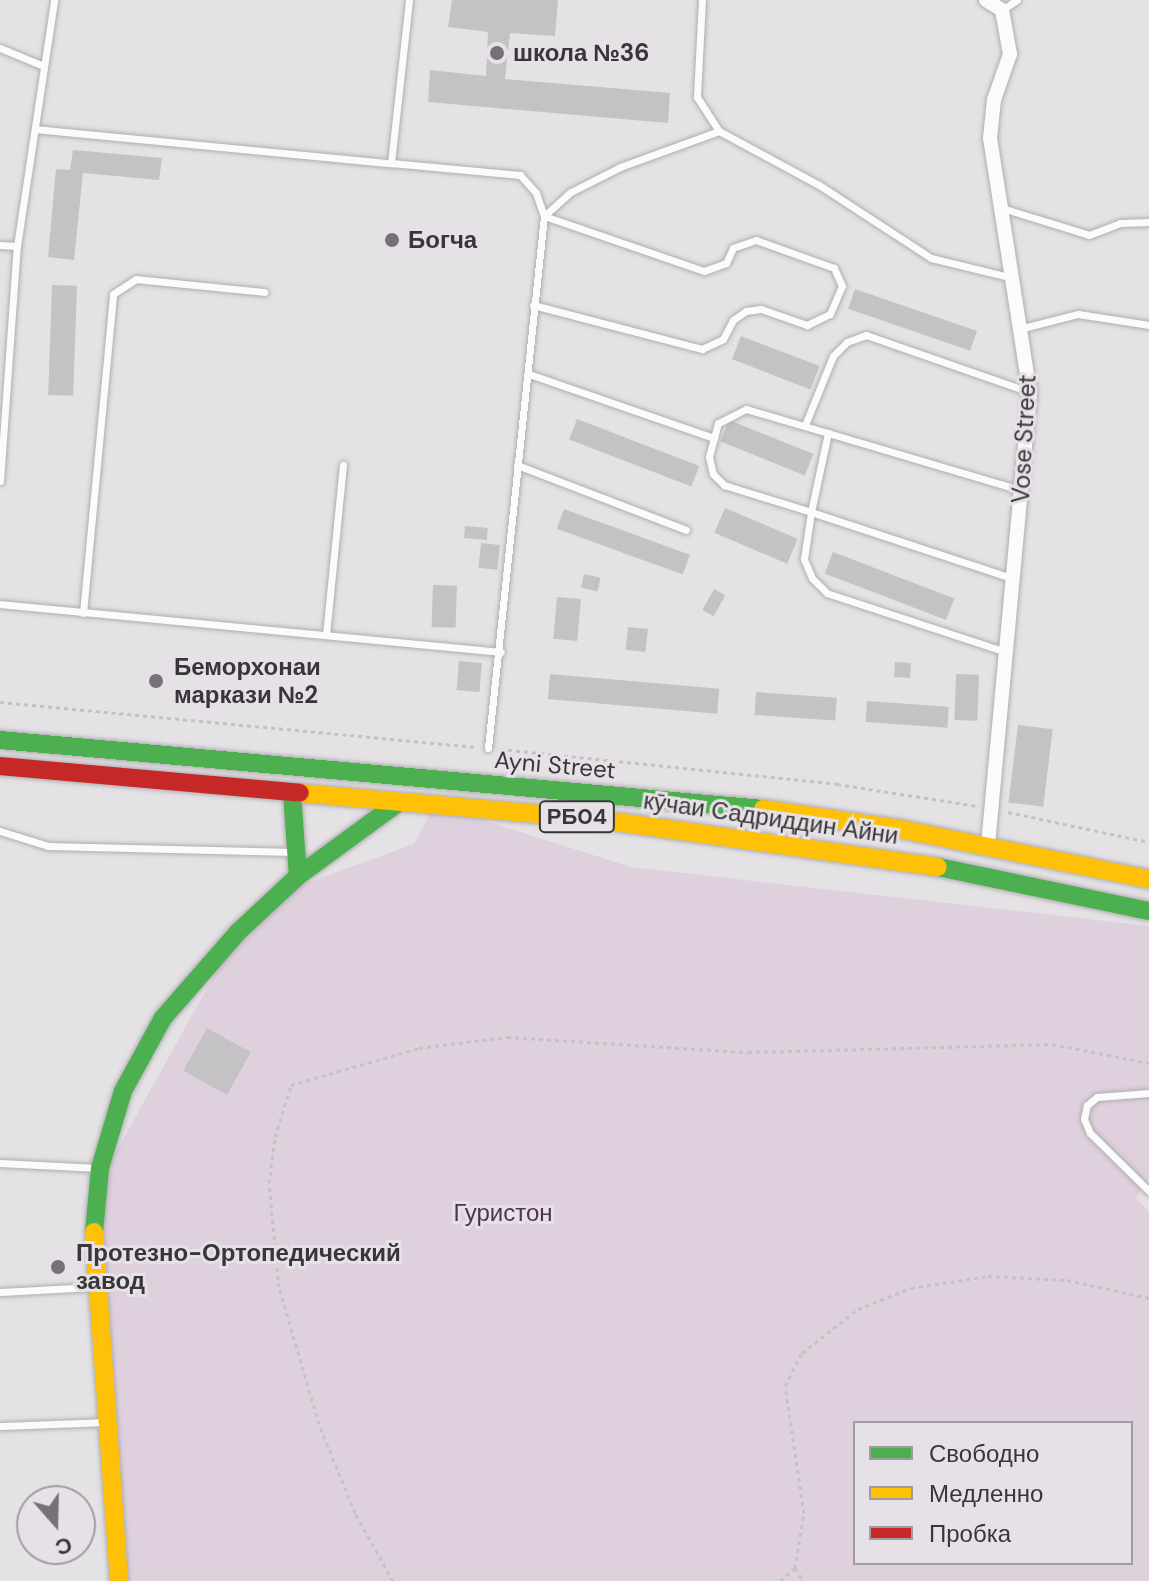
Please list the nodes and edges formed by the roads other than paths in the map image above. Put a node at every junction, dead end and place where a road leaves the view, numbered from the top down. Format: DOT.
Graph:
graph roads {
  1 [pos="54,0"];
  2 [pos="409,0"];
  3 [pos="702,0"];
  4 [pos="986,0"];
  5 [pos="1017,0"];
  6 [pos="1002,10"];
  7 [pos="0,48"];
  8 [pos="41,65"];
  9 [pos="35,129"];
  10 [pos="719,131"];
  11 [pos="391,163"];
  12 [pos="1000,207"];
  13 [pos="544,216"];
  14 [pos="1149,222"];
  15 [pos="0,245"];
  16 [pos="17,246"];
  17 [pos="1013,278"];
  18 [pos="264,292"];
  19 [pos="533,305"];
  20 [pos="1149,325"];
  21 [pos="1023,328"];
  22 [pos="529,374"];
  23 [pos="1030,392"];
  24 [pos="805,425"];
  25 [pos="828,433"];
  26 [pos="714,438"];
  27 [pos="343,465"];
  28 [pos="517,465"];
  29 [pos="0,481"];
  30 [pos="1023,491"];
  31 [pos="811,512"];
  32 [pos="686,530"];
  33 [pos="1014,579"];
  34 [pos="0,604"];
  35 [pos="83,613"];
  36 [pos="326,635"];
  37 [pos="501,652"];
  38 [pos="1008,653"];
  39 [pos="0,740"];
  40 [pos="488,748"];
  41 [pos="0,766"];
  42 [pos="292,793"];
  43 [pos="399,802"];
  44 [pos="0,831"];
  45 [pos="988,845"];
  46 [pos="296,852"];
  47 [pos="298,876"];
  48 [pos="1149,879"];
  49 [pos="1149,911"];
  50 [pos="1149,1093"];
  51 [pos="0,1163"];
  52 [pos="100,1168"];
  53 [pos="1149,1191"];
  54 [pos="93,1287"];
  55 [pos="0,1292"];
  56 [pos="103,1422"];
  57 [pos="0,1426"];
  58 [pos="119,1581"];
  1 -- 8 [label="lane"];
  2 -- 11 [label="lane"];
  3 -- 10 [label="lane"];
  4 -- 6 [label="street"];
  5 -- 6 [label="lane"];
  6 -- 12 [label="street, Vose Street"];
  7 -- 8 [label="lane"];
  8 -- 9 [label="lane"];
  9 -- 11 [label="lane"];
  9 -- 16 [label="lane"];
  10 -- 13 [label="lane"];
  10 -- 17 [label="lane"];
  11 -- 13 [label="lane"];
  12 -- 14 [label="lane"];
  12 -- 17 [label="street, Vose Street"];
  13 -- 19 [label="lane"];
  13 -- 19 [label="lane"];
  15 -- 16 [label="lane"];
  16 -- 29 [label="lane"];
  17 -- 21 [label="street, Vose Street"];
  18 -- 35 [label="lane"];
  19 -- 22 [label="lane"];
  20 -- 21 [label="lane"];
  21 -- 23 [label="street, Vose Street"];
  22 -- 26 [label="lane"];
  22 -- 28 [label="lane"];
  23 -- 24 [label="lane"];
  23 -- 30 [label="street, Vose Street"];
  24 -- 25 [label="lane"];
  24 -- 26 [label="lane"];
  25 -- 30 [label="lane"];
  25 -- 31 [label="lane"];
  26 -- 31 [label="lane"];
  27 -- 36 [label="lane"];
  28 -- 32 [label="lane"];
  28 -- 37 [label="lane"];
  30 -- 33 [label="street, Vose Street"];
  31 -- 33 [label="lane"];
  31 -- 38 [label="lane"];
  33 -- 38 [label="street, Vose Street"];
  34 -- 35 [label="lane"];
  35 -- 36 [label="lane"];
  36 -- 37 [label="lane"];
  37 -- 40 [label="lane"];
  38 -- 45 [label="street, Vose Street"];
  39 -- 45 [label="main road, Ayni Street / РБ04"];
  41 -- 42 [label="main road, кӯчаи Садриддин Айни / РБ04"];
  42 -- 43 [label="main road, кӯчаи Садриддин Айни / РБ04"];
  42 -- 46 [label="main road"];
  43 -- 47 [label="main road"];
  43 -- 49 [label="main road, кӯчаи Садриддин Айни / РБ04"];
  44 -- 46 [label="lane"];
  45 -- 48 [label="main road, Ayni Street / РБ04"];
  46 -- 47 [label="main road"];
  47 -- 52 [label="main road"];
  50 -- 53 [label="lane"];
  51 -- 52 [label="lane"];
  52 -- 54 [label="main road"];
  54 -- 55 [label="lane"];
  54 -- 56 [label="main road"];
  56 -- 57 [label="lane"];
  56 -- 58 [label="main road"];
}
